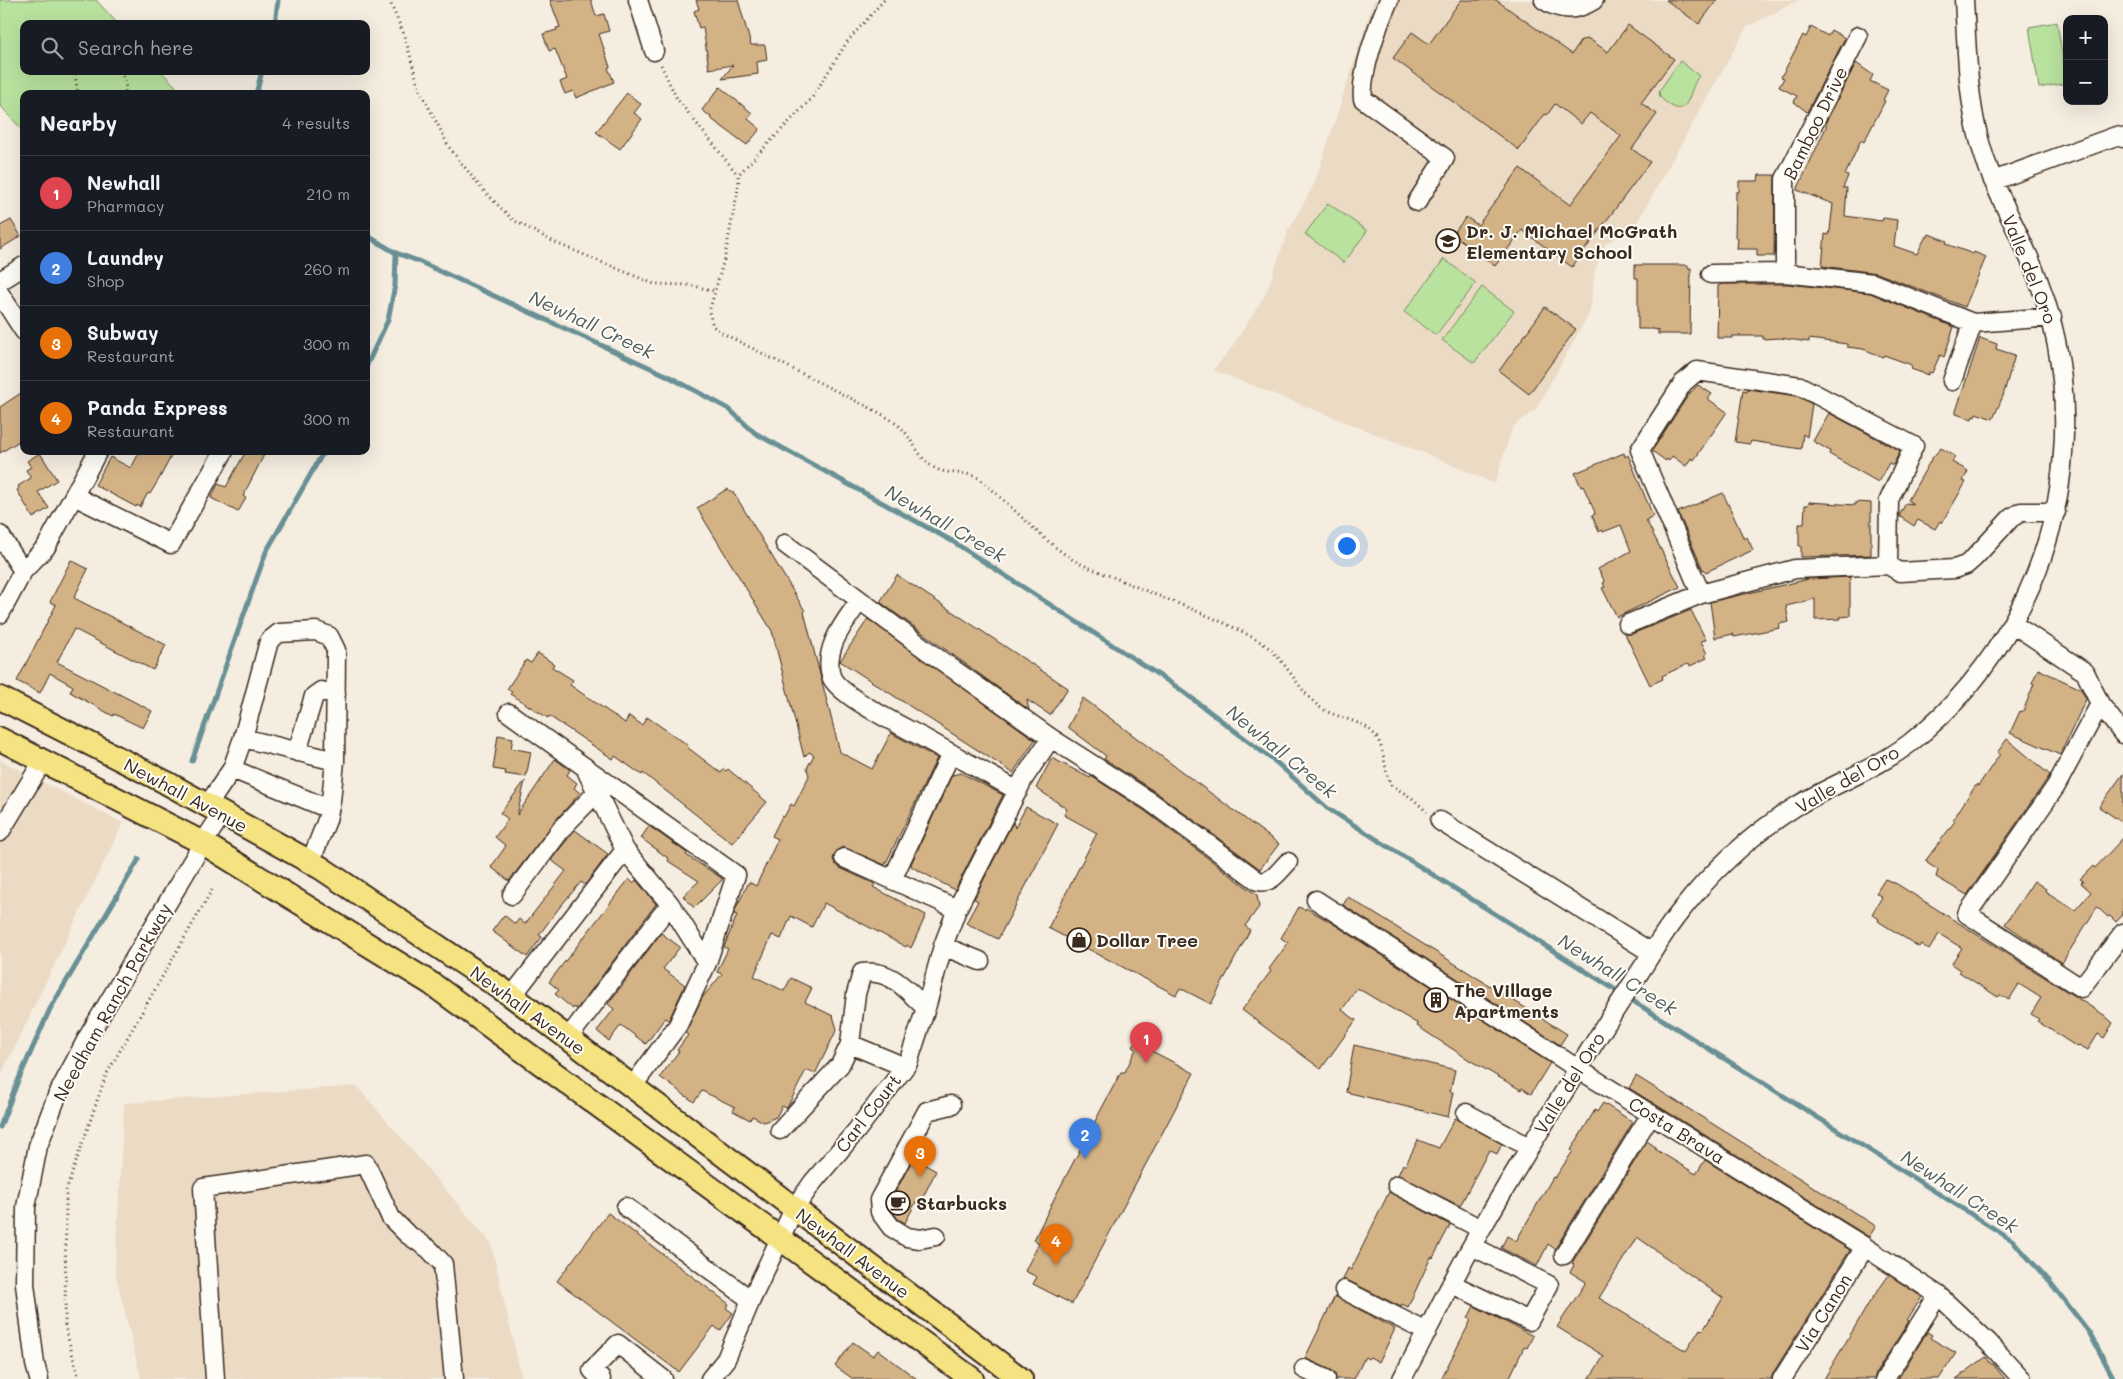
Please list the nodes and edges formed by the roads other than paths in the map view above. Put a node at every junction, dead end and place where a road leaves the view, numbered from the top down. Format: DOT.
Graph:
graph roads {
  1 [pos="638,0"];
  2 [pos="1389,0"];
  3 [pos="1544,0"];
  4 [pos="1964,0"];
  5 [pos="1583,2"];
  6 [pos="1858,36"];
  7 [pos="654,51"];
  8 [pos="2123,138"];
  9 [pos="1993,182"];
  10 [pos="1417,202"];
  11 [pos="20,268"];
  12 [pos="1785,273"];
  13 [pos="1711,274"];
  14 [pos="0,281"];
  15 [pos="0,294"];
  16 [pos="2052,317"];
  17 [pos="1972,323"];
  18 [pos="20,325"];
  19 [pos="1952,382"];
  20 [pos="96,455"];
  21 [pos="222,455"];
  22 [pos="74,496"];
  23 [pos="2056,512"];
  24 [pos="0,535"];
  25 [pos="785,544"];
  26 [pos="1888,565"];
  27 [pos="23,571"];
  28 [pos="7,585"];
  29 [pos="1701,594"];
  30 [pos="860,600"];
  31 [pos="0,614"];
  32 [pos="1628,624"];
  33 [pos="2013,624"];
  34 [pos="336,694"];
  35 [pos="0,698"];
  36 [pos="2100,704"];
  37 [pos="509,713"];
  38 [pos="2123,734"];
  39 [pos="243,738"];
  40 [pos="1051,738"];
  41 [pos="0,740"];
  42 [pos="296,752"];
  43 [pos="951,753"];
  44 [pos="43,761"];
  45 [pos="335,761"];
  46 [pos="232,770"];
  47 [pos="602,788"];
  48 [pos="1018,791"];
  49 [pos="329,809"];
  50 [pos="215,810"];
  51 [pos="1440,821"];
  52 [pos="0,832"];
  53 [pos="203,843"];
  54 [pos="625,850"];
  55 [pos="844,858"];
  56 [pos="1288,862"];
  57 [pos="310,863"];
  58 [pos="892,880"];
  59 [pos="512,895"];
  60 [pos="1316,900"];
  61 [pos="670,904"];
  62 [pos="957,909"];
  63 [pos="2123,933"];
  64 [pos="942,946"];
  65 [pos="1649,957"];
  66 [pos="980,961"];
  67 [pos="707,963"];
  68 [pos="512,996"];
  69 [pos="926,1008"];
  70 [pos="568,1038"];
  71 [pos="850,1044"];
  72 [pos="904,1068"];
  73 [pos="1578,1069"];
  74 [pos="632,1087"];
  75 [pos="951,1105"];
  76 [pos="1466,1113"];
  77 [pos="1651,1114"];
  78 [pos="780,1130"];
  79 [pos="1529,1148"];
  80 [pos="1397,1185"];
  81 [pos="626,1207"];
  82 [pos="794,1209"];
  83 [pos="1481,1229"];
  84 [pos="936,1236"];
  85 [pos="780,1237"];
  86 [pos="1472,1246"];
  87 [pos="1865,1247"];
  88 [pos="1564,1255"];
  89 [pos="1452,1284"];
  90 [pos="1344,1290"];
  91 [pos="1938,1295"];
  92 [pos="751,1300"];
  93 [pos="1426,1332"];
  94 [pos="1304,1369"];
  95 [pos="39,1379"];
  96 [pos="215,1379"];
  97 [pos="454,1379"];
  98 [pos="601,1379"];
  99 [pos="663,1379"];
  100 [pos="710,1379"];
  101 [pos="972,1379"];
  102 [pos="1021,1379"];
  103 [pos="1326,1379"];
  104 [pos="1402,1379"];
  105 [pos="1782,1379"];
  106 [pos="1885,1379"];
  107 [pos="2022,1379"];
  1 -- 7 [label="street"];
  2 -- 10 [label="street"];
  3 -- 5 [label="street"];
  4 -- 9 [label="street, Valle del Oro"];
  6 -- 12 [label="street, Bamboo Drive"];
  8 -- 9 [label="street"];
  9 -- 16 [label="street, Valle del Oro"];
  11 -- 14 [label="street"];
  12 -- 13 [label="street"];
  12 -- 17 [label="street"];
  15 -- 18 [label="street"];
  16 -- 17 [label="street"];
  16 -- 23 [label="street, Valle del Oro"];
  17 -- 19 [label="street"];
  20 -- 22 [label="street"];
  21 -- 22 [label="street"];
  22 -- 27 [label="street"];
  23 -- 26 [label="street"];
  23 -- 33 [label="street, Valle del Oro"];
  24 -- 27 [label="street"];
  25 -- 30 [label="street"];
  26 -- 29 [label="street"];
  26 -- 29 [label="street"];
  27 -- 28 [label="street"];
  28 -- 31 [label="street"];
  29 -- 32 [label="street"];
  30 -- 40 [label="street"];
  30 -- 43 [label="street"];
  33 -- 36 [label="street"];
  33 -- 65 [label="street, Valle del Oro"];
  34 -- 39 [label="street, Needham Ranch Parkway"];
  34 -- 42 [label="street"];
  34 -- 45 [label="street, Needham Ranch Parkway"];
  35 -- 50 [label="main road, Newhall Avenue"];
  36 -- 38 [label="street"];
  36 -- 63 [label="street"];
  37 -- 47 [label="street"];
  39 -- 42 [label="street"];
  39 -- 46 [label="street, Needham Ranch Parkway"];
  40 -- 48 [label="street, Carl Court"];
  40 -- 56 [label="street"];
  41 -- 44 [label="main road, Newhall Avenue"];
  42 -- 45 [label="street"];
  43 -- 48 [label="street"];
  43 -- 58 [label="street"];
  44 -- 52 [label="street"];
  44 -- 53 [label="main road, Newhall Avenue"];
  45 -- 49 [label="street, Needham Ranch Parkway"];
  46 -- 49 [label="street"];
  46 -- 50 [label="street, Needham Ranch Parkway"];
  47 -- 54 [label="street"];
  47 -- 59 [label="street"];
  47 -- 67 [label="street"];
  48 -- 62 [label="street, Carl Court"];
  49 -- 57 [label="street, Needham Ranch Parkway"];
  50 -- 53 [label="street, Needham Ranch Parkway"];
  50 -- 57 [label="main road, Newhall Avenue"];
  51 -- 65 [label="street"];
  53 -- 85 [label="main road, Newhall Avenue"];
  53 -- 95 [label="street, Needham Ranch Parkway"];
  54 -- 61 [label="street"];
  54 -- 68 [label="street"];
  55 -- 58 [label="street"];
  57 -- 68 [label="main road, Newhall Avenue"];
  58 -- 62 [label="street"];
  60 -- 73 [label="street, Costa Brava"];
  61 -- 67 [label="street"];
  61 -- 70 [label="street"];
  62 -- 64 [label="street, Carl Court"];
  64 -- 66 [label="street"];
  64 -- 69 [label="street, Carl Court"];
  65 -- 73 [label="street, Valle del Oro"];
  67 -- 74 [label="street"];
  68 -- 70 [label="main road, Newhall Avenue"];
  69 -- 71 [label="street"];
  69 -- 72 [label="street, Carl Court"];
  70 -- 74 [label="main road, Newhall Avenue"];
  71 -- 72 [label="street"];
  71 -- 78 [label="street"];
  72 -- 82 [label="street, Carl Court"];
  73 -- 77 [label="street, Costa Brava"];
  73 -- 79 [label="street, Valle del Oro"];
  74 -- 82 [label="main road, Newhall Avenue"];
  75 -- 84 [label="street"];
  76 -- 79 [label="street"];
  77 -- 87 [label="street, Costa Brava"];
  77 -- 88 [label="street"];
  79 -- 83 [label="street, Valle del Oro"];
  80 -- 83 [label="street"];
  81 -- 92 [label="street"];
  82 -- 85 [label="street, Carl Court"];
  82 -- 102 [label="main road, Newhall Avenue"];
  83 -- 86 [label="street, Valle del Oro"];
  85 -- 92 [label="street, Carl Court"];
  85 -- 101 [label="main road, Newhall Avenue"];
  86 -- 89 [label="street, Valle del Oro"];
  86 -- 89 [label="street"];
  87 -- 91 [label="street, Costa Brava"];
  87 -- 105 [label="street, Via Canon"];
  89 -- 93 [label="street, Valle del Oro"];
  90 -- 93 [label="street"];
  91 -- 106 [label="street"];
  91 -- 107 [label="street, Costa Brava"];
  92 -- 100 [label="street, Carl Court"];
  93 -- 104 [label="street, Valle del Oro"];
  94 -- 103 [label="street"];
  96 -- 97 [label="street"];
  98 -- 99 [label="street"];
}
